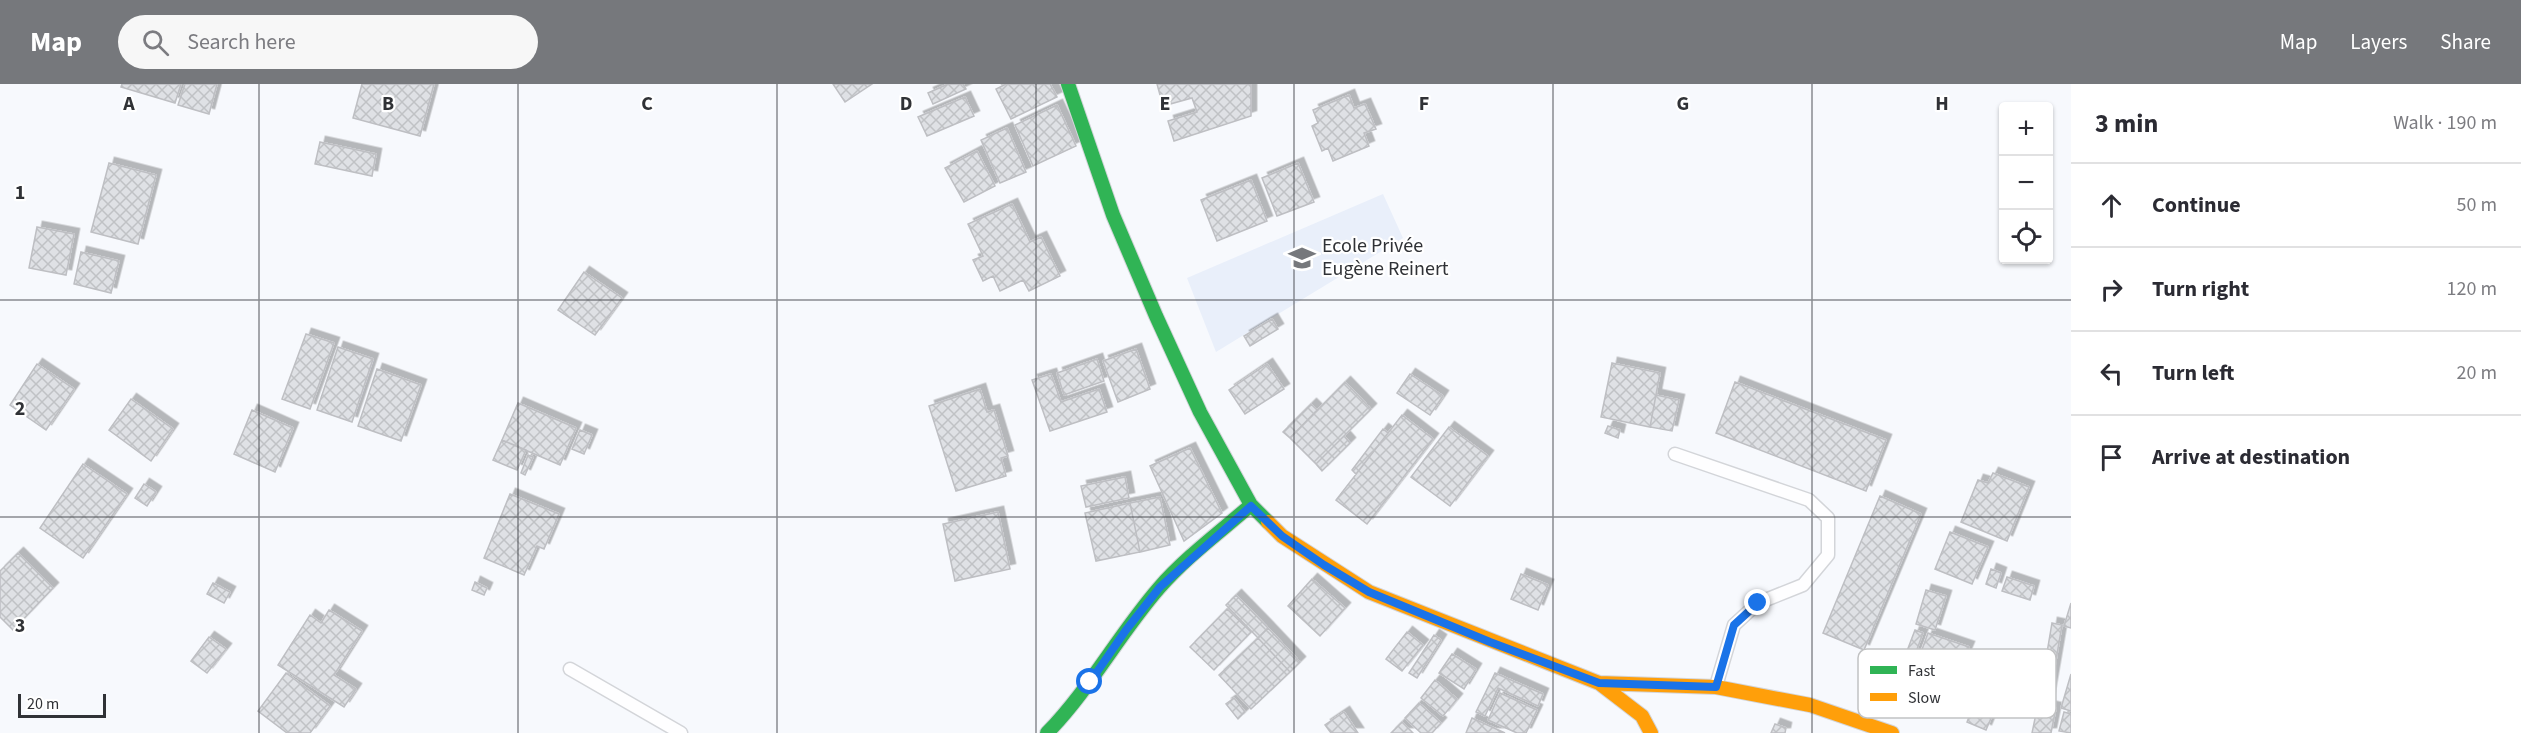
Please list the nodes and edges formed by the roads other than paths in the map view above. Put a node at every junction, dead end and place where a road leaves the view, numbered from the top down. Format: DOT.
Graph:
graph roads {
  1 [pos="1068,84"];
  2 [pos="1674,454"];
  3 [pos="1251,506"];
  4 [pos="570,669"];
  5 [pos="1599,683"];
  6 [pos="1716,687"];
  7 [pos="681,733"];
  8 [pos="1047,733"];
  9 [pos="1651,733"];
  10 [pos="1892,733"];
  1 -- 3 [label="street"];
  2 -- 6 [label="lane"];
  3 -- 5 [label="street"];
  3 -- 8 [label="street"];
  4 -- 7 [label="lane"];
  5 -- 6 [label="street"];
  5 -- 9 [label="street"];
  6 -- 10 [label="street"];
}
